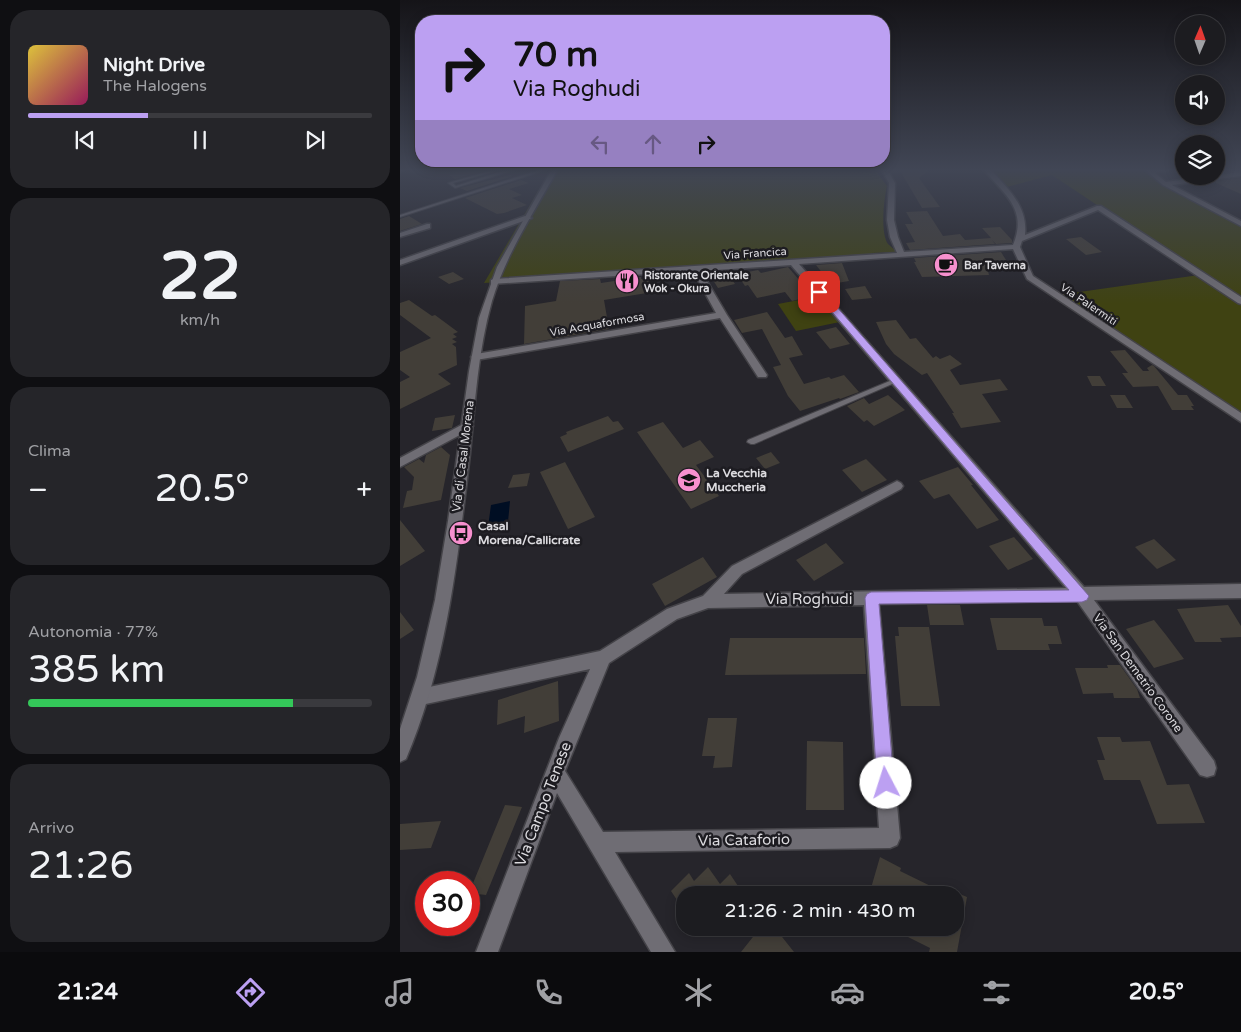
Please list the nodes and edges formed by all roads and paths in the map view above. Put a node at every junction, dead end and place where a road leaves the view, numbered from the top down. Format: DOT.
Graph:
graph roads {
  1 [pos="531,213"];
  2 [pos="890,213"];
  3 [pos="1023,213"];
  4 [pos="1085,213"];
  5 [pos="1109,213"];
  6 [pos="1221,213"];
  7 [pos="528,218"];
  8 [pos="1241,224"];
  9 [pos="427,226"];
  10 [pos="400,235"];
  11 [pos="1018,243"];
  12 [pos="902,255"];
  13 [pos="793,262"];
  14 [pos="400,263"];
  15 [pos="695,268"];
  16 [pos="494,282"];
  17 [pos="1241,301"];
  18 [pos="722,315"];
  19 [pos="476,357"];
  20 [pos="762,374"];
  21 [pos="897,380"];
  22 [pos="1241,418"];
  23 [pos="467,426"];
  24 [pos="751,442"];
  25 [pos="400,463"];
  26 [pos="897,486"];
  27 [pos="1241,591"];
  28 [pos="1082,596"];
  29 [pos="871,598"];
  30 [pos="708,601"];
  31 [pos="603,658"];
  32 [pos="421,696"];
  33 [pos="400,753"];
  34 [pos="1207,768"];
  35 [pos="555,772"];
  36 [pos="598,842"];
  37 [pos="487,952"];
  38 [pos="664,952"];
  1 -- 7 [label="street, Via di Casal Morena"];
  2 -- 12 [label="street"];
  3 -- 11 [label="street"];
  4 -- 11 [label="street, Via Francica"];
  5 -- 17 [label="street, Via Francica"];
  6 -- 8 [label="street"];
  7 -- 14 [label="street"];
  7 -- 16 [label="street, Via di Casal Morena"];
  9 -- 10 [label="street"];
  11 -- 12 [label="street, Via Francica"];
  11 -- 22 [label="street, Via Palermiti"];
  12 -- 13 [label="street, Via Francica"];
  13 -- 15 [label="street, Via Francica"];
  13 -- 21 [label="street, Via San Demetrio Corone"];
  15 -- 16 [label="street, Via Francica"];
  15 -- 18 [label="street"];
  16 -- 19 [label="street, Via di Casal Morena"];
  18 -- 19 [label="street, Via Acquaformosa"];
  18 -- 20 [label="street"];
  19 -- 23 [label="street, Via di Casal Morena"];
  21 -- 24 [label="lane"];
  21 -- 28 [label="street, Via San Demetrio Corone"];
  23 -- 25 [label="street"];
  23 -- 32 [label="street, Via di Casal Morena"];
  26 -- 30 [label="street, Via Roghudi"];
  27 -- 28 [label="street, Via Roghudi"];
  28 -- 29 [label="street, Via Roghudi"];
  28 -- 34 [label="street, Via San Demetrio Corone"];
  29 -- 30 [label="street, Via Roghudi"];
  29 -- 36 [label="street, Via Cataforio"];
  30 -- 31 [label="street, Via Roghudi"];
  31 -- 32 [label="street, Via Roghudi"];
  31 -- 35 [label="street, Via Campo Tenese"];
  32 -- 33 [label="street, Via di Casal Morena"];
  35 -- 36 [label="street"];
  35 -- 37 [label="street, Via Campo Tenese"];
  36 -- 38 [label="street"];
}
